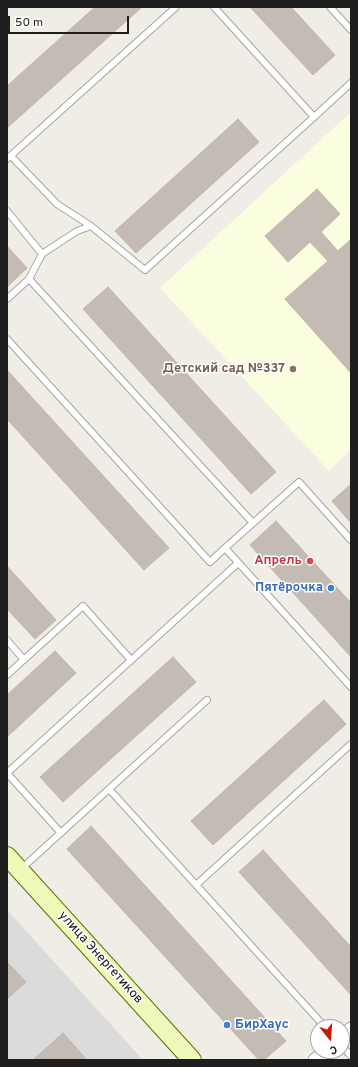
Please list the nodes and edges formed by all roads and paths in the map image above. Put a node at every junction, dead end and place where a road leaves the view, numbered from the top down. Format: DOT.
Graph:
graph roads {
  1 [pos="176,7"];
  2 [pos="214,7"];
  3 [pos="330,7"];
  4 [pos="351,30"];
  5 [pos="351,83"];
  6 [pos="314,116"];
  7 [pos="9,157"];
  8 [pos="7,211"];
  9 [pos="91,226"];
  10 [pos="42,254"];
  11 [pos="30,279"];
  12 [pos="7,299"];
  13 [pos="7,339"];
  14 [pos="253,523"];
  15 [pos="351,540"];
  16 [pos="225,548"];
  17 [pos="238,563"];
  18 [pos="7,640"];
  19 [pos="24,660"];
  20 [pos="131,660"];
  21 [pos="7,675"];
  22 [pos="351,687"];
  23 [pos="207,700"];
  24 [pos="351,744"];
  25 [pos="7,773"];
  26 [pos="109,789"];
  27 [pos="61,832"];
  28 [pos="7,856"];
  29 [pos="20,870"];
  30 [pos="196,885"];
  31 [pos="318,1019"];
  32 [pos="192,1060"];
  1 -- 7 [label="lane"];
  2 -- 6 [label="lane"];
  3 -- 4 [label="lane"];
  5 -- 6 [label="lane"];
  6 -- 9 [label="lane"];
  7 -- 9 [label="lane"];
  8 -- 10 [label="lane"];
  9 -- 10 [label="lane"];
  10 -- 11 [label="lane"];
  11 -- 12 [label="lane"];
  11 -- 14 [label="lane"];
  13 -- 16 [label="lane"];
  14 -- 15 [label="lane"];
  14 -- 16 [label="lane"];
  16 -- 17 [label="lane"];
  17 -- 20 [label="lane"];
  17 -- 22 [label="lane"];
  18 -- 19 [label="lane"];
  19 -- 20 [label="lane"];
  19 -- 21 [label="lane"];
  20 -- 25 [label="lane"];
  23 -- 26 [label="lane"];
  24 -- 30 [label="lane"];
  25 -- 27 [label="lane"];
  26 -- 27 [label="lane"];
  26 -- 30 [label="lane"];
  27 -- 29 [label="lane"];
  28 -- 29 [label="main road, улица Энергетиков"];
  29 -- 32 [label="main road, улица Энергетиков"];
  30 -- 31 [label="lane"];
}
